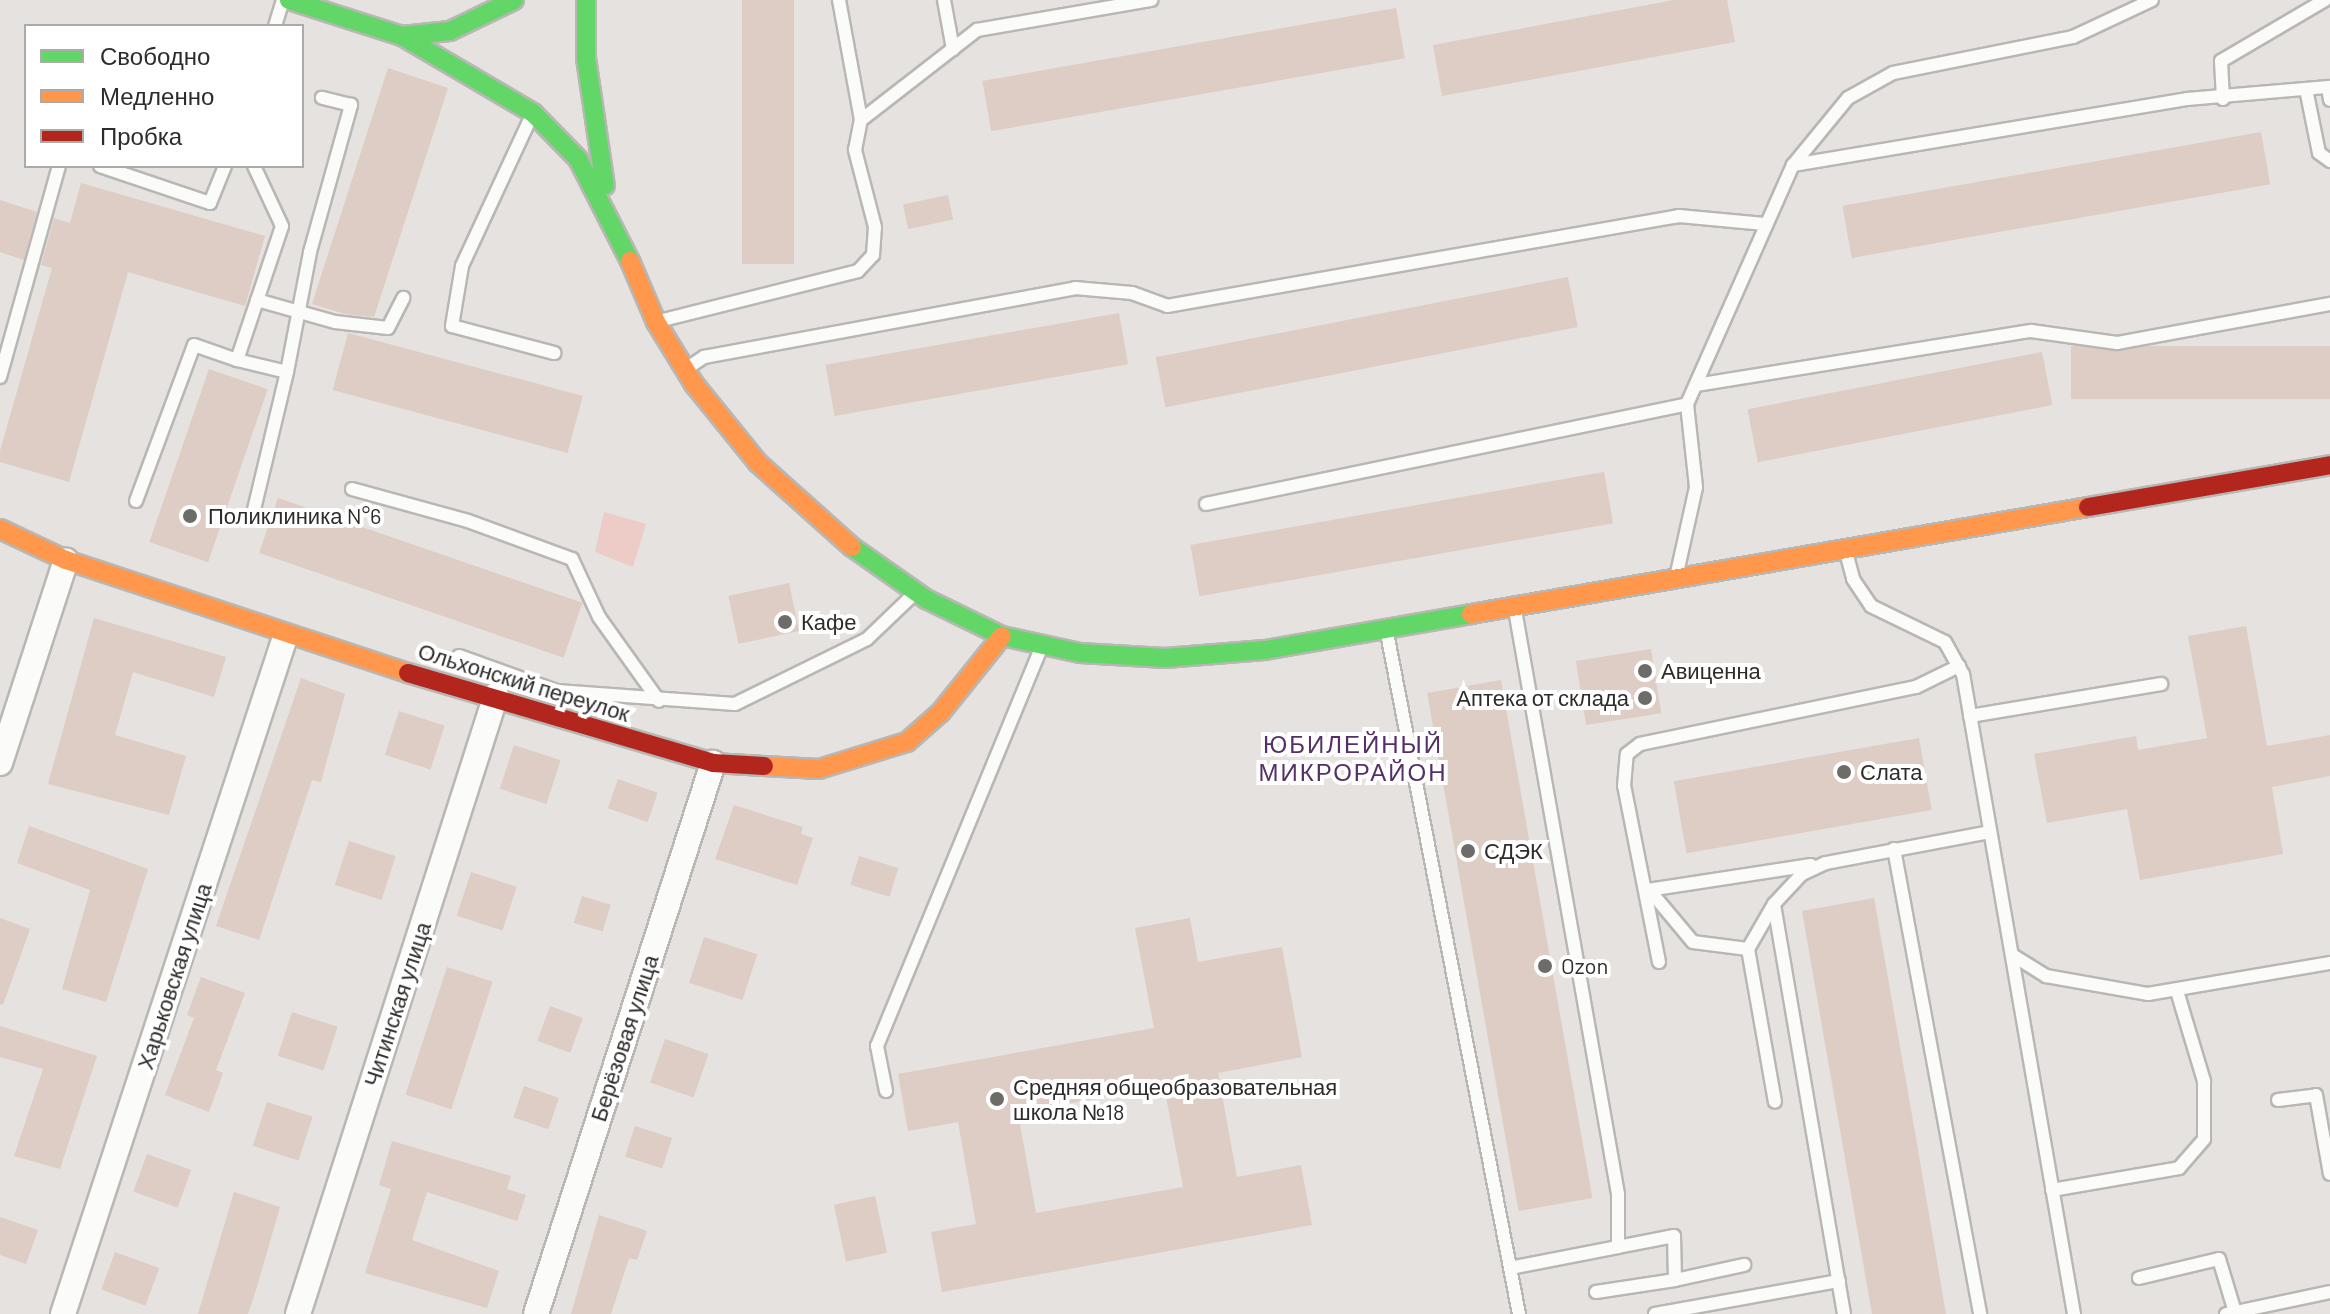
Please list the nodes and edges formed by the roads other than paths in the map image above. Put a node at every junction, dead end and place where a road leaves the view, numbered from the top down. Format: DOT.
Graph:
graph roads {
  1 [pos="283,0"];
  2 [pos="289,0"];
  3 [pos="514,0"];
  4 [pos="586,0"];
  5 [pos="839,0"];
  6 [pos="944,0"];
  7 [pos="1151,0"];
  8 [pos="2152,0"];
  9 [pos="2325,0"];
  10 [pos="276,24"];
  11 [pos="402,36"];
  12 [pos="953,49"];
  13 [pos="2306,89"];
  14 [pos="322,98"];
  15 [pos="2223,99"];
  16 [pos="2330,100"];
  17 [pos="533,113"];
  18 [pos="861,120"];
  19 [pos="2330,161"];
  20 [pos="1793,165"];
  21 [pos="58,168"];
  22 [pos="106,168"];
  23 [pos="224,168"];
  24 [pos="255,168"];
  25 [pos="612,218"];
  26 [pos="1765,224"];
  27 [pos="403,298"];
  28 [pos="257,300"];
  29 [pos="2330,304"];
  30 [pos="298,314"];
  31 [pos="656,322"];
  32 [pos="554,353"];
  33 [pos="237,360"];
  34 [pos="685,369"];
  35 [pos="287,372"];
  36 [pos="0,377"];
  37 [pos="1696,385"];
  38 [pos="1687,404"];
  39 [pos="2330,465"];
  40 [pos="352,489"];
  41 [pos="136,501"];
  42 [pos="1206,504"];
  43 [pos="254,509"];
  44 [pos="0,529"];
  45 [pos="1846,550"];
  46 [pos="66,560"];
  47 [pos="1675,580"];
  48 [pos="916,592"];
  49 [pos="1515,608"];
  50 [pos="1387,630"];
  51 [pos="1002,636"];
  52 [pos="285,637"];
  53 [pos="1042,645"];
  54 [pos="459,656"];
  55 [pos="1959,666"];
  56 [pos="2161,684"];
  57 [pos="496,695"];
  58 [pos="659,701"];
  59 [pos="1970,716"];
  60 [pos="0,763"];
  61 [pos="713,763"];
  62 [pos="1990,832"];
  63 [pos="1894,849"];
  64 [pos="1826,863"];
  65 [pos="1648,890"];
  66 [pos="1774,904"];
  67 [pos="1748,949"];
  68 [pos="2014,956"];
  69 [pos="1659,962"];
  70 [pos="2330,963"];
  71 [pos="2177,991"];
  72 [pos="886,1091"];
  73 [pos="2278,1100"];
  74 [pos="1775,1102"];
  75 [pos="2330,1174"];
  76 [pos="2052,1190"];
  77 [pos="1618,1247"];
  78 [pos="1744,1265"];
  79 [pos="1510,1268"];
  80 [pos="2139,1278"];
  81 [pos="1675,1280"];
  82 [pos="1839,1281"];
  83 [pos="1596,1292"];
  84 [pos="2330,1292"];
  85 [pos="2231,1313"];
  86 [pos="63,1314"];
  87 [pos="298,1314"];
  88 [pos="536,1314"];
  89 [pos="1519,1314"];
  90 [pos="1655,1314"];
  91 [pos="1844,1314"];
  92 [pos="1980,1314"];
  93 [pos="2074,1314"];
  1 -- 10 [label="lane"];
  2 -- 11 [label="street"];
  3 -- 11 [label="street"];
  4 -- 25 [label="street"];
  5 -- 18 [label="lane"];
  6 -- 12 [label="lane"];
  7 -- 12 [label="lane"];
  8 -- 20 [label="lane"];
  9 -- 15 [label="lane"];
  11 -- 17 [label="street"];
  12 -- 18 [label="lane"];
  13 -- 15 [label="lane"];
  13 -- 16 [label="lane"];
  13 -- 19 [label="lane"];
  14 -- 30 [label="lane"];
  15 -- 20 [label="lane"];
  17 -- 25 [label="street"];
  17 -- 32 [label="lane"];
  18 -- 31 [label="lane"];
  20 -- 26 [label="lane"];
  21 -- 36 [label="lane"];
  22 -- 23 [label="lane"];
  24 -- 28 [label="lane"];
  25 -- 31 [label="street"];
  26 -- 34 [label="lane"];
  26 -- 37 [label="lane"];
  27 -- 30 [label="lane"];
  28 -- 30 [label="lane"];
  28 -- 33 [label="lane"];
  29 -- 37 [label="lane"];
  30 -- 35 [label="lane"];
  31 -- 34 [label="street"];
  33 -- 35 [label="lane"];
  33 -- 41 [label="lane"];
  34 -- 48 [label="street"];
  35 -- 43 [label="lane"];
  37 -- 38 [label="lane"];
  38 -- 42 [label="lane"];
  38 -- 47 [label="lane"];
  39 -- 45 [label="street"];
  40 -- 58 [label="lane"];
  44 -- 46 [label="street, Ольхонский переулок"];
  45 -- 47 [label="street"];
  45 -- 55 [label="lane"];
  46 -- 52 [label="street, Ольхонский переулок"];
  46 -- 60 [label="street"];
  47 -- 49 [label="street"];
  48 -- 51 [label="street"];
  48 -- 58 [label="lane"];
  49 -- 50 [label="street"];
  49 -- 77 [label="lane"];
  50 -- 53 [label="street"];
  50 -- 79 [label="lane"];
  51 -- 53 [label="street"];
  51 -- 61 [label="street, Ольхонский переулок"];
  52 -- 57 [label="street, Ольхонский переулок"];
  52 -- 86 [label="street, Харьковская улица"];
  53 -- 72 [label="lane"];
  54 -- 58 [label="lane"];
  55 -- 59 [label="lane"];
  55 -- 65 [label="lane"];
  56 -- 59 [label="lane"];
  57 -- 61 [label="street, Ольхонский переулок"];
  57 -- 87 [label="street, Читинская улица"];
  59 -- 62 [label="lane"];
  61 -- 88 [label="street, Берёзовая улица"];
  62 -- 63 [label="lane"];
  62 -- 68 [label="lane"];
  63 -- 64 [label="lane"];
  63 -- 92 [label="lane"];
  64 -- 65 [label="lane"];
  64 -- 66 [label="lane"];
  65 -- 67 [label="lane"];
  65 -- 69 [label="lane"];
  66 -- 67 [label="lane"];
  66 -- 82 [label="lane"];
  67 -- 74 [label="lane"];
  68 -- 71 [label="lane"];
  68 -- 76 [label="lane"];
  70 -- 71 [label="lane"];
  71 -- 76 [label="lane"];
  73 -- 75 [label="lane"];
  76 -- 93 [label="lane"];
  77 -- 79 [label="lane"];
  77 -- 81 [label="lane"];
  78 -- 81 [label="lane"];
  79 -- 89 [label="lane"];
  80 -- 85 [label="lane"];
  81 -- 83 [label="lane"];
  82 -- 90 [label="lane"];
  82 -- 91 [label="lane"];
  84 -- 85 [label="lane"];
}
